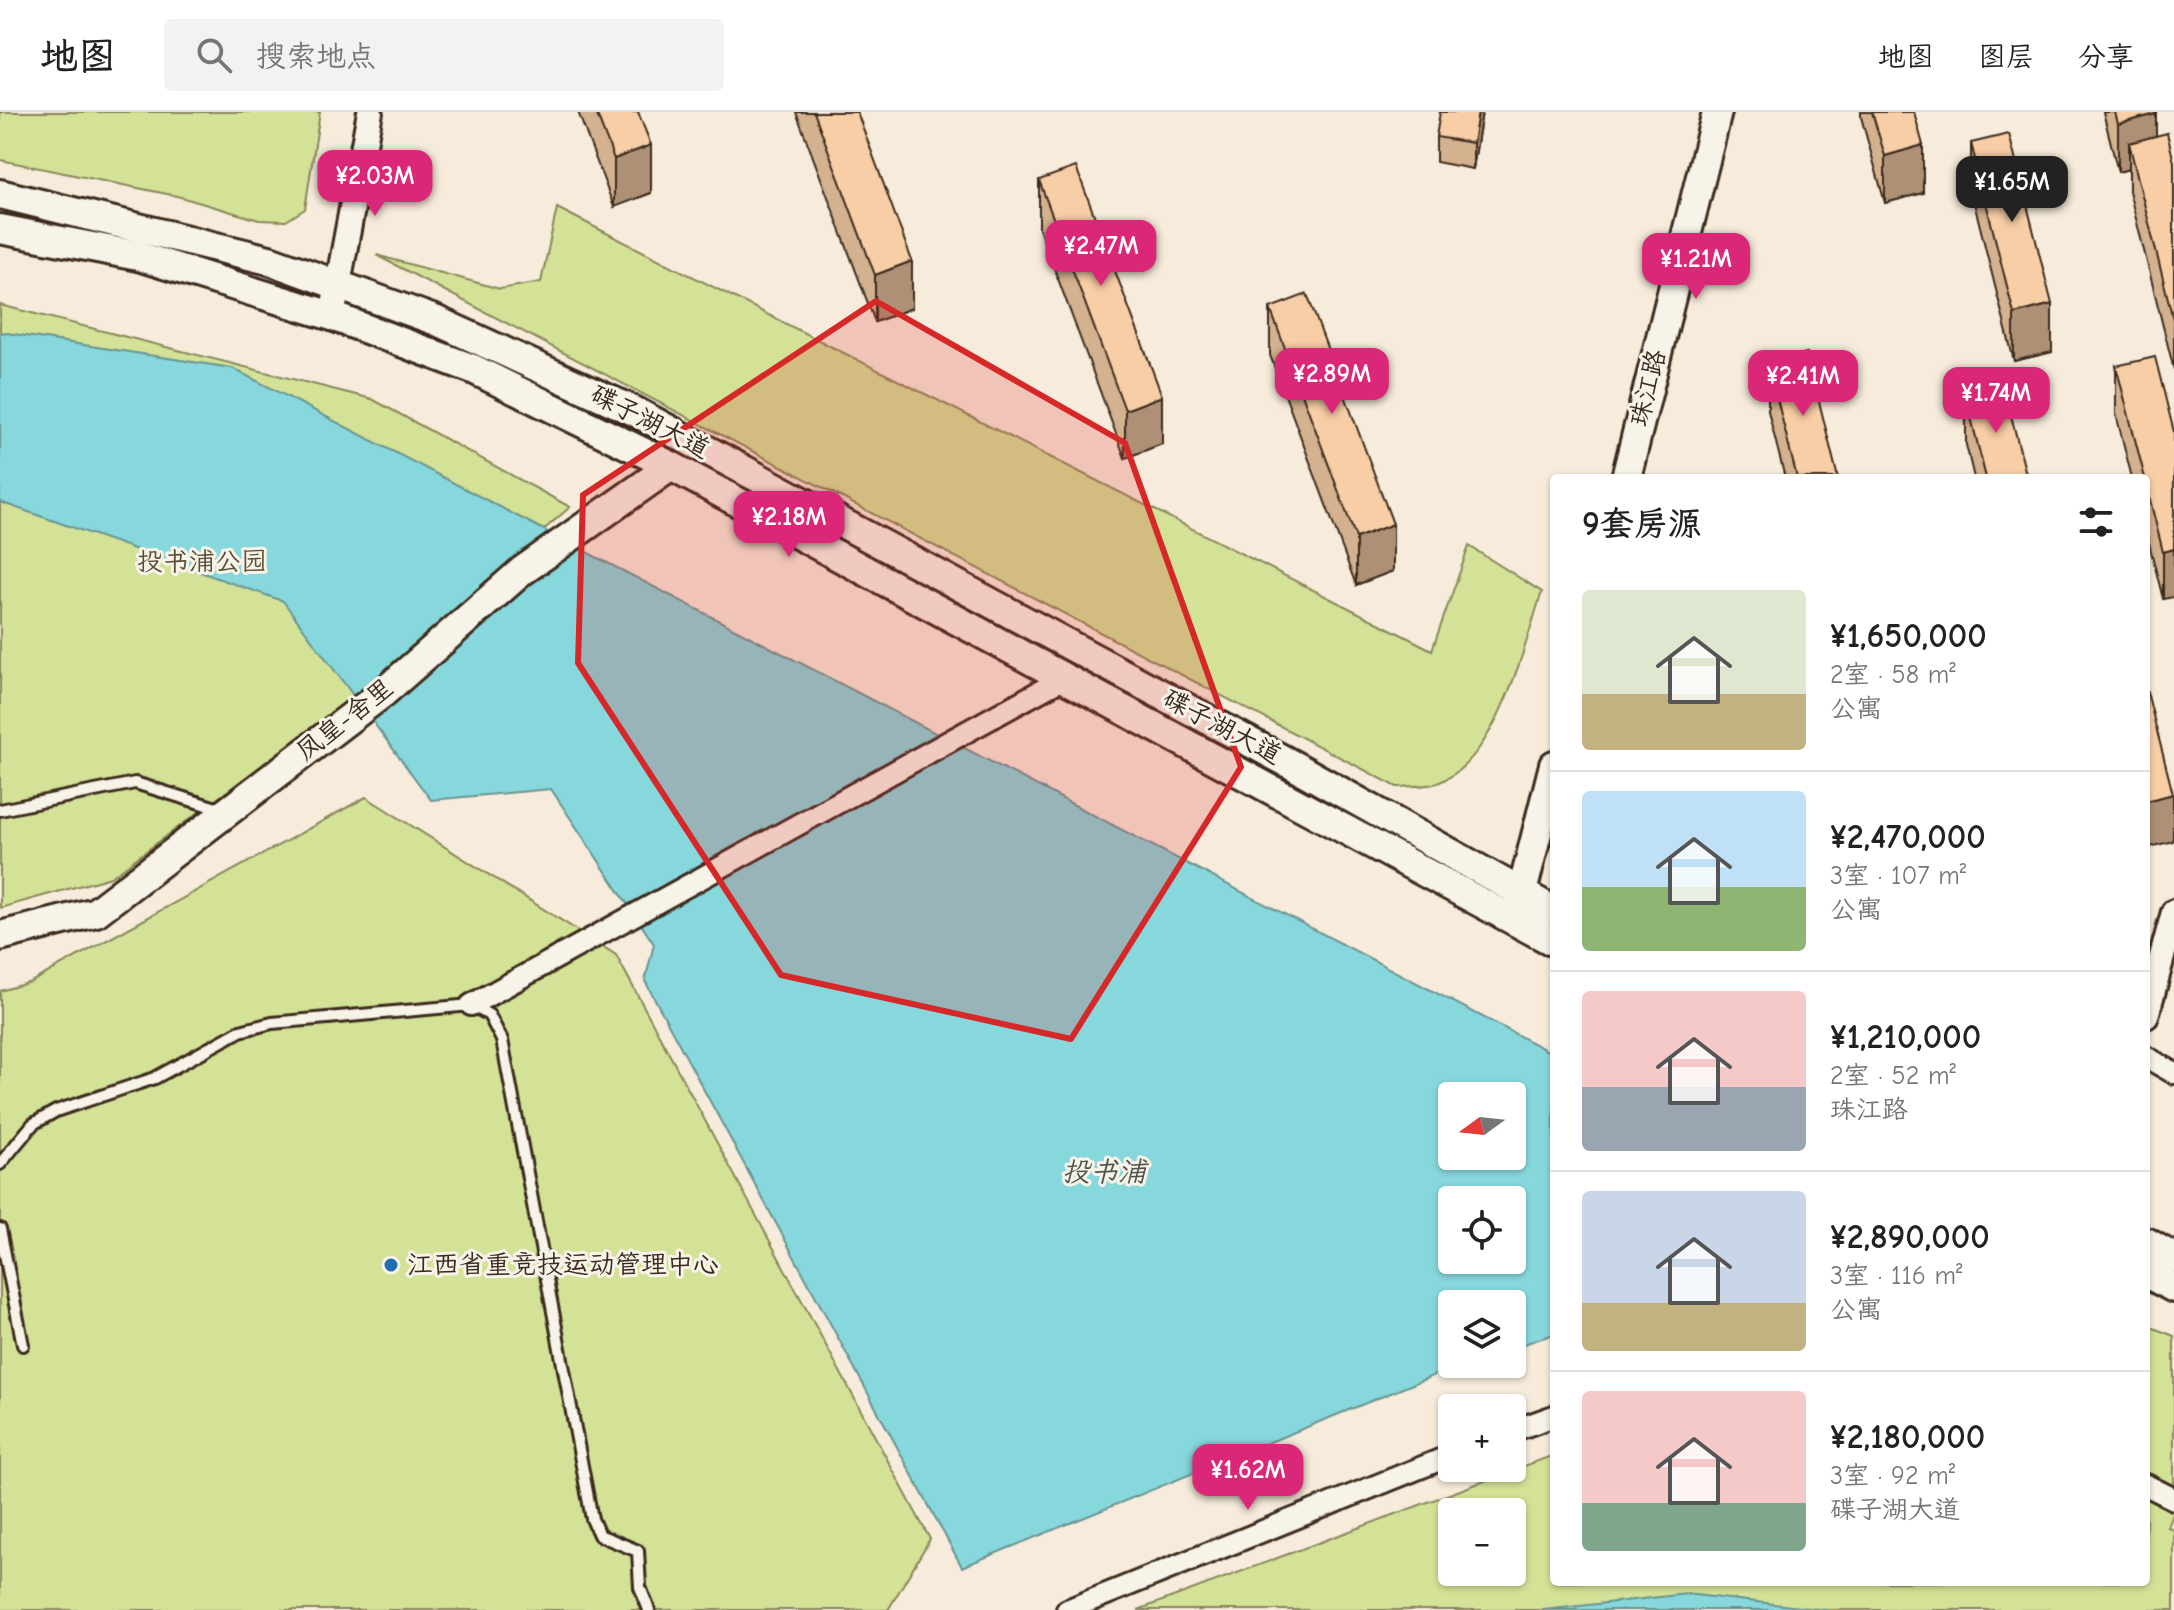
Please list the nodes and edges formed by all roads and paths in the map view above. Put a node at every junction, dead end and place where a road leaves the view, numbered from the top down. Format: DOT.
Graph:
graph roads {
  1 [pos="370,112"];
  2 [pos="1717,112"];
  3 [pos="0,194"];
  4 [pos="0,229"];
  5 [pos="338,285"];
  6 [pos="332,316"];
  7 [pos="671,466"];
  8 [pos="1627,474"];
  9 [pos="1064,678"];
  10 [pos="1550,781"];
  11 [pos="0,810"];
  12 [pos="226,811"];
  13 [pos="1522,893"];
  14 [pos="1550,909"];
  15 [pos="2174,912"];
  16 [pos="1515,921"];
  17 [pos="0,936"];
  18 [pos="1550,940"];
  19 [pos="2150,1001"];
  20 [pos="471,1005"];
  21 [pos="2150,1059"];
  22 [pos="2174,1073"];
  23 [pos="0,1164"];
  24 [pos="0,1229"];
  25 [pos="2150,1244"];
  26 [pos="2174,1258"];
  27 [pos="2150,1275"];
  28 [pos="2174,1288"];
  29 [pos="23,1345"];
  30 [pos="1550,1417"];
  31 [pos="1526,1426"];
  32 [pos="1438,1461"];
  33 [pos="2150,1487"];
  34 [pos="2174,1499"];
  35 [pos="649,1610"];
  36 [pos="1067,1610"];
  1 -- 5 [label="street"];
  2 -- 8 [label="main road, 珠江路"];
  3 -- 5 [label="main road, 碟子湖大道"];
  4 -- 6 [label="main road, 碟子湖大道"];
  5 -- 6 [label="street"];
  5 -- 13 [label="main road, 碟子湖大道"];
  6 -- 7 [label="main road, 碟子湖大道"];
  7 -- 9 [label="main road, 碟子湖大道"];
  7 -- 12 [label="main road, 凤皇-舍里"];
  9 -- 16 [label="main road, 碟子湖大道"];
  9 -- 20 [label="street"];
  10 -- 13 [label="main road"];
  11 -- 12 [label="lane"];
  12 -- 17 [label="main road, 凤皇-舍里"];
  13 -- 14 [label="main road, 碟子湖大道"];
  13 -- 16 [label="main road"];
  15 -- 19 [label="street"];
  16 -- 18 [label="main road, 碟子湖大道"];
  20 -- 23 [label="lane"];
  20 -- 35 [label="lane"];
  21 -- 22 [label="street"];
  24 -- 29 [label="lane"];
  25 -- 26 [label="main road"];
  27 -- 28 [label="main road"];
  30 -- 31 [label="street"];
  32 -- 36 [label="street"];
  33 -- 34 [label="street"];
}
